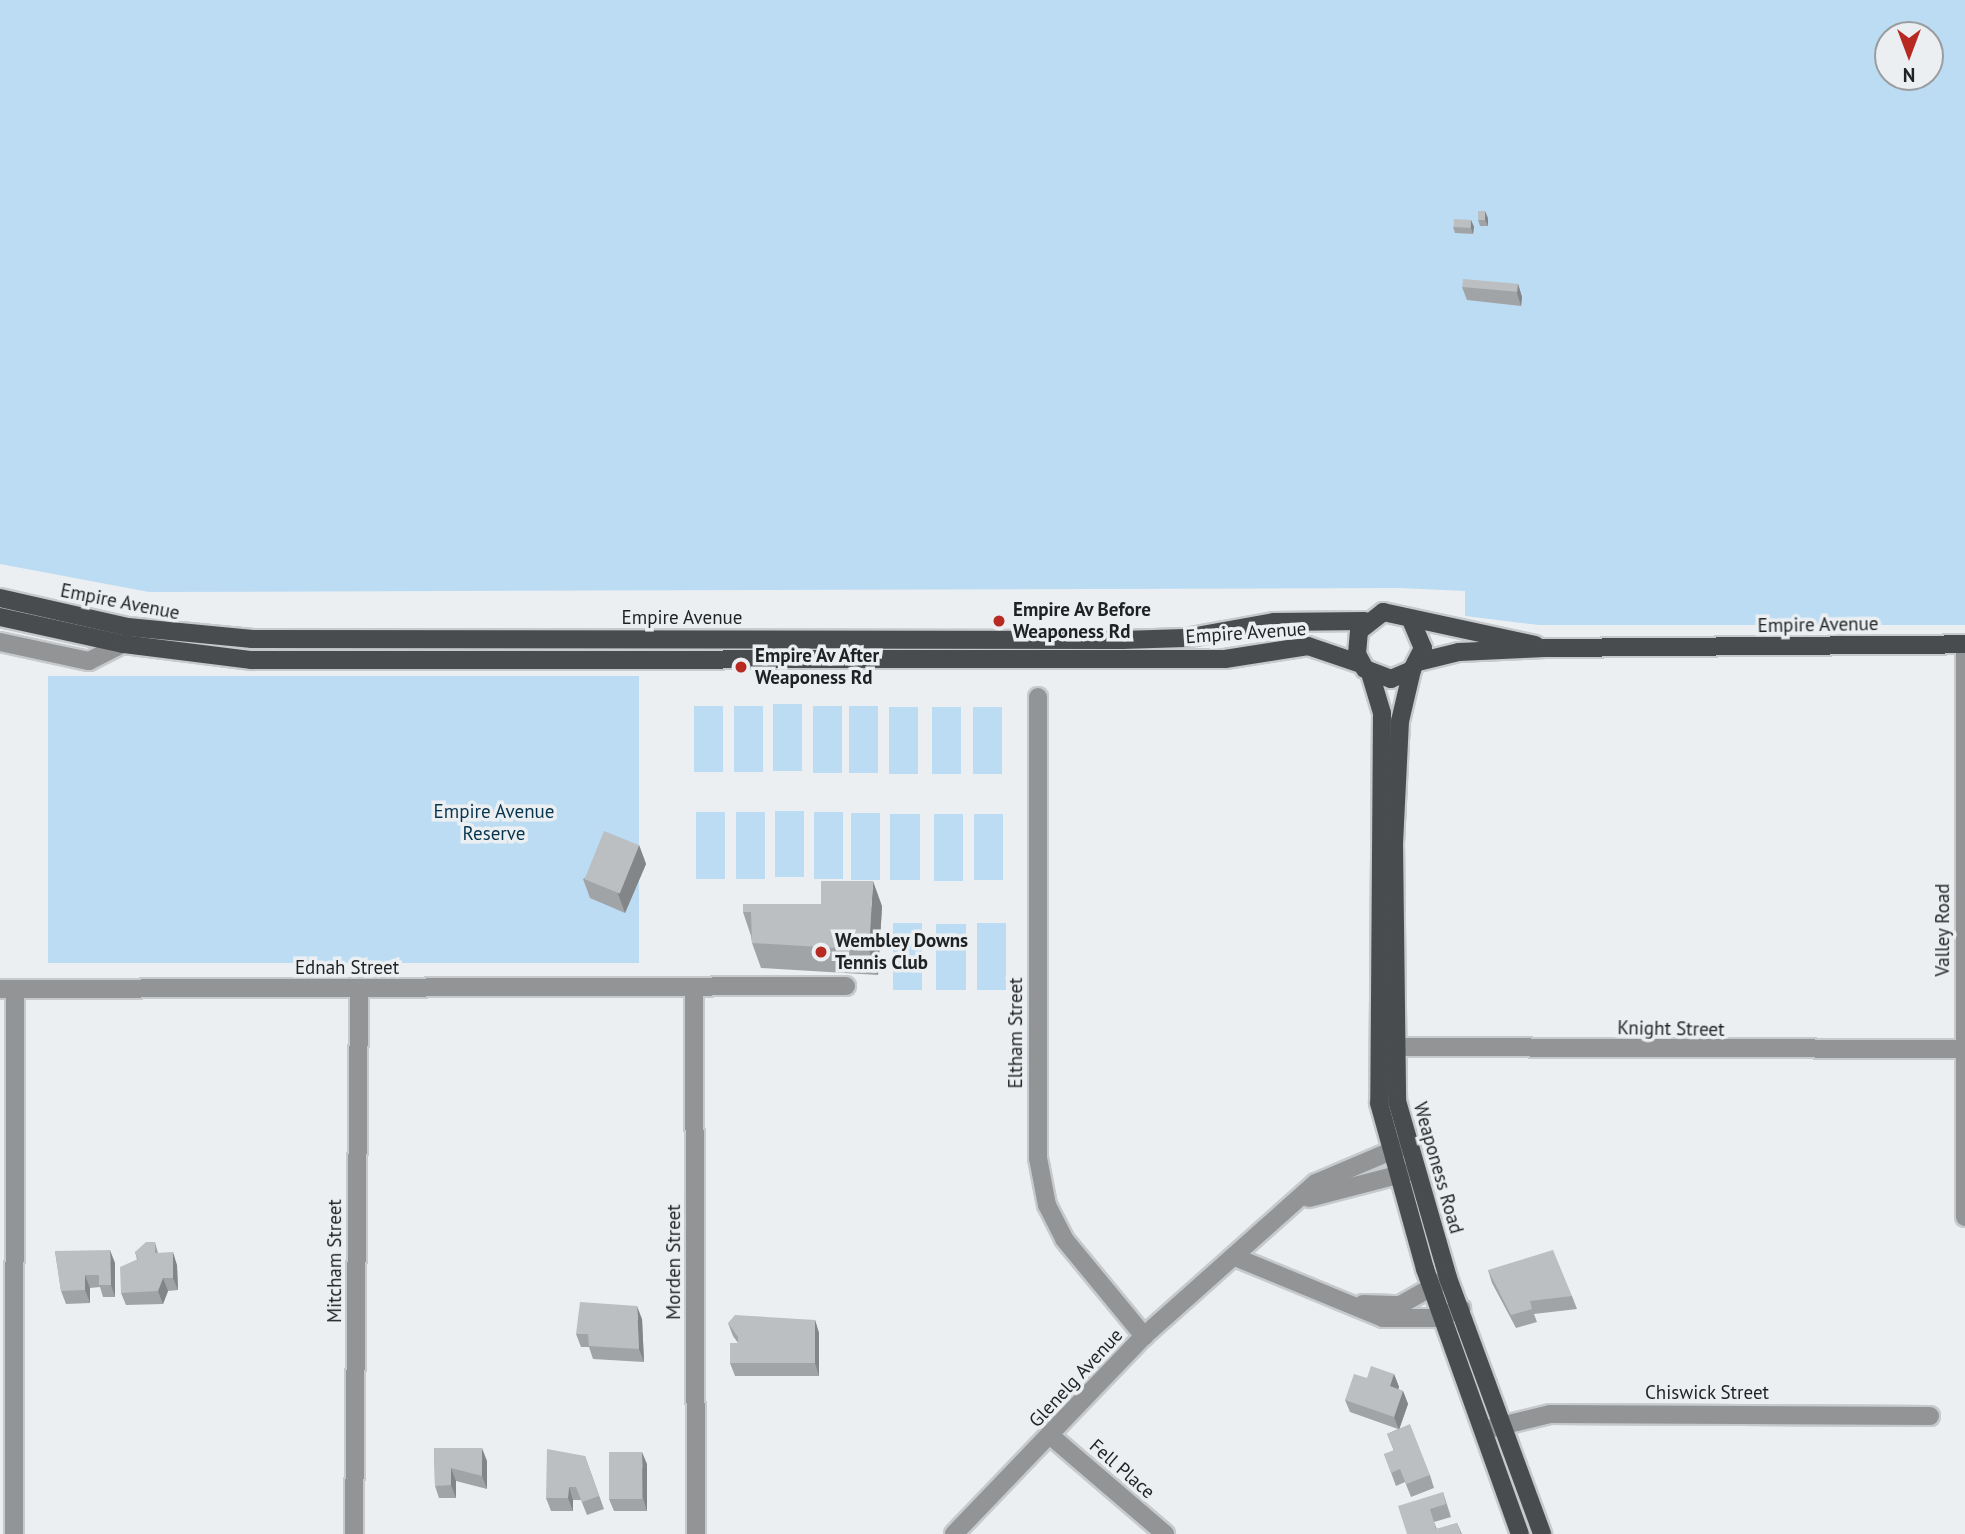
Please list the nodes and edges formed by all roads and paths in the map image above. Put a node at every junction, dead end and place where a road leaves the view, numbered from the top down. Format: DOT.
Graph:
graph roads {
  1 [pos="0,598"];
  2 [pos="0,617"];
  3 [pos="1411,620"];
  4 [pos="1365,621"];
  5 [pos="0,642"];
  6 [pos="122,644"];
  7 [pos="1965,644"];
  8 [pos="1545,648"];
  9 [pos="1415,666"];
  10 [pos="1365,668"];
  11 [pos="1038,697"];
  12 [pos="846,986"];
  13 [pos="8,989"];
  14 [pos="359,989"];
  15 [pos="694,989"];
  16 [pos="1385,1047"];
  17 [pos="1965,1049"];
  18 [pos="1406,1144"];
  19 [pos="1388,1152"];
  20 [pos="1415,1170"];
  21 [pos="1396,1177"];
  22 [pos="1296,1204"];
  23 [pos="1965,1217"];
  24 [pos="1235,1257"];
  25 [pos="1448,1278"];
  26 [pos="1431,1284"];
  27 [pos="1349,1302"];
  28 [pos="1461,1308"];
  29 [pos="1442,1315"];
  30 [pos="1144,1336"];
  31 [pos="1930,1416"];
  32 [pos="1506,1422"];
  33 [pos="1486,1430"];
  34 [pos="1052,1437"];
  35 [pos="14,1534"];
  36 [pos="354,1534"];
  37 [pos="696,1534"];
  38 [pos="954,1534"];
  39 [pos="1166,1534"];
  40 [pos="1520,1534"];
  41 [pos="1542,1534"];
  1 -- 4 [label="main road, Empire Avenue"];
  2 -- 6 [label="main road, Empire Avenue"];
  3 -- 4 [label="main road, Empire Avenue"];
  3 -- 8 [label="main road, Empire Avenue"];
  3 -- 9 [label="main road"];
  4 -- 10 [label="main road"];
  5 -- 6 [label="street"];
  6 -- 10 [label="main road, Empire Avenue"];
  7 -- 8 [label="main road, Empire Avenue"];
  7 -- 17 [label="street, Valley Road"];
  8 -- 9 [label="main road, Empire Avenue"];
  9 -- 10 [label="main road, Empire Avenue"];
  9 -- 16 [label="main road, Weaponess Road"];
  10 -- 16 [label="main road, Weaponess Road"];
  11 -- 30 [label="street, Eltham Street"];
  12 -- 15 [label="street, Ednah Street"];
  13 -- 14 [label="street, Ednah Street"];
  13 -- 35 [label="street"];
  14 -- 15 [label="street, Ednah Street"];
  14 -- 36 [label="street, Mitcham Street"];
  15 -- 37 [label="street, Morden Street"];
  16 -- 17 [label="street, Knight Street"];
  16 -- 18 [label="main road, Weaponess Road"];
  16 -- 19 [label="main road, Weaponess Road"];
  17 -- 23 [label="street, Valley Road"];
  18 -- 19 [label="street, Glenelg Avenue"];
  18 -- 20 [label="main road, Weaponess Road"];
  19 -- 21 [label="main road, Weaponess Road"];
  19 -- 22 [label="street, Glenelg Avenue"];
  20 -- 21 [label="street, Glenelg Avenue"];
  20 -- 25 [label="main road, Weaponess Road"];
  21 -- 22 [label="street, Glenelg Avenue"];
  21 -- 26 [label="main road, Weaponess Road"];
  22 -- 24 [label="street, Glenelg Avenue"];
  24 -- 27 [label="street"];
  24 -- 30 [label="street, Glenelg Avenue"];
  25 -- 26 [label="street"];
  25 -- 28 [label="main road, Weaponess Road"];
  26 -- 27 [label="street"];
  26 -- 29 [label="main road, Weaponess Road"];
  27 -- 29 [label="street"];
  28 -- 29 [label="street"];
  28 -- 32 [label="main road, Weaponess Road"];
  29 -- 33 [label="main road, Weaponess Road"];
  30 -- 34 [label="street, Glenelg Avenue"];
  31 -- 32 [label="street, Chiswick Street"];
  32 -- 33 [label="street, Chiswick Street"];
  32 -- 41 [label="main road, Weaponess Road"];
  33 -- 40 [label="main road, Weaponess Road"];
  34 -- 38 [label="street, Glenelg Avenue"];
  34 -- 39 [label="street, Fell Place"];
}
